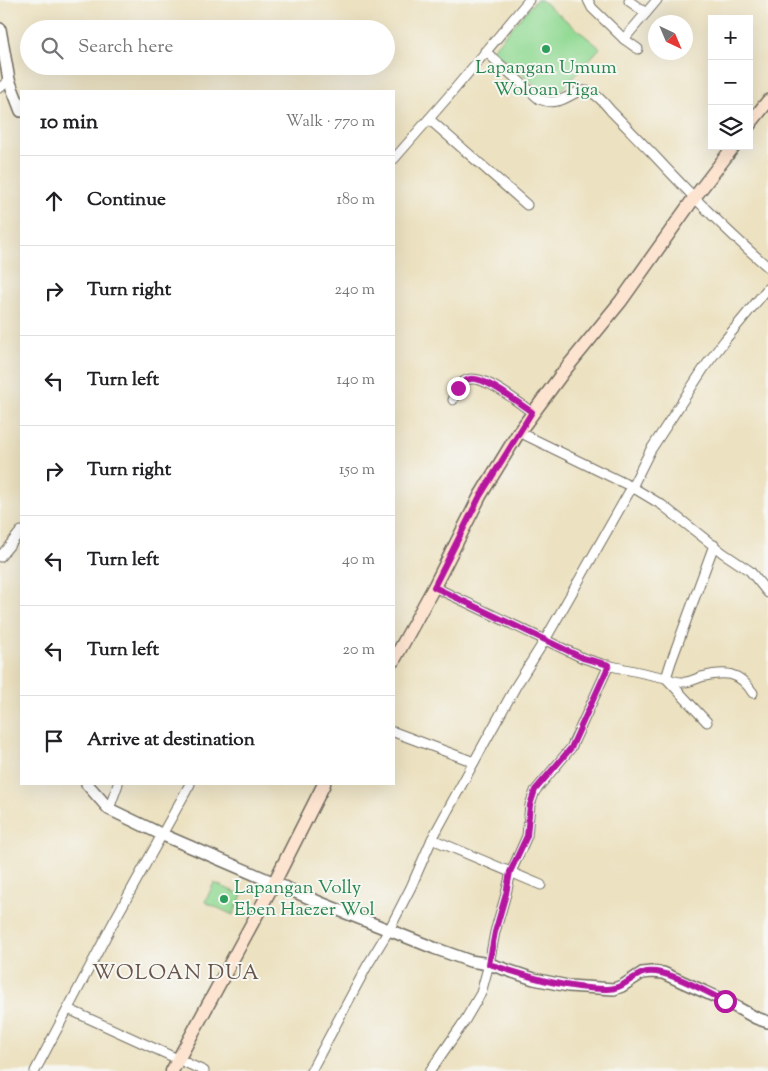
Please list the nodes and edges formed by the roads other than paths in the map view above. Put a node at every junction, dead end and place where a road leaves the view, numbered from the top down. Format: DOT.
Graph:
graph roads {
  1 [pos="529,0"];
  2 [pos="588,0"];
  3 [pos="657,0"];
  4 [pos="629,1"];
  5 [pos="646,13"];
  6 [pos="0,29"];
  7 [pos="624,39"];
  8 [pos="638,49"];
  9 [pos="485,52"];
  10 [pos="9,80"];
  11 [pos="0,88"];
  12 [pos="768,101"];
  13 [pos="20,108"];
  14 [pos="429,119"];
  15 [pos="753,120"];
  16 [pos="731,150"];
  17 [pos="395,158"];
  18 [pos="694,198"];
  19 [pos="527,205"];
  20 [pos="768,267"];
  21 [pos="768,288"];
  22 [pos="453,400"];
  23 [pos="532,412"];
  24 [pos="519,432"];
  25 [pos="632,487"];
  26 [pos="20,532"];
  27 [pos="714,545"];
  28 [pos="0,558"];
  29 [pos="434,587"];
  30 [pos="768,593"];
  31 [pos="545,640"];
  32 [pos="395,658"];
  33 [pos="609,665"];
  34 [pos="666,678"];
  35 [pos="752,693"];
  36 [pos="707,722"];
  37 [pos="395,732"];
  38 [pos="474,762"];
  39 [pos="88,785"];
  40 [pos="118,785"];
  41 [pos="189,785"];
  42 [pos="323,785"];
  43 [pos="109,809"];
  44 [pos="163,835"];
  45 [pos="432,839"];
  46 [pos="510,872"];
  47 [pos="274,883"];
  48 [pos="542,885"];
  49 [pos="389,930"];
  50 [pos="489,964"];
  51 [pos="68,1010"];
  52 [pos="768,1022"];
  53 [pos="179,1060"];
  54 [pos="35,1071"];
  55 [pos="172,1071"];
  56 [pos="204,1071"];
  57 [pos="311,1071"];
  58 [pos="430,1071"];
  1 -- 9 [label="street"];
  2 -- 7 [label="street"];
  3 -- 5 [label="street"];
  4 -- 5 [label="street"];
  5 -- 7 [label="street"];
  6 -- 10 [label="street"];
  7 -- 8 [label="street"];
  9 -- 14 [label="street"];
  9 -- 18 [label="street"];
  10 -- 11 [label="street"];
  10 -- 13 [label="street"];
  12 -- 15 [label="main road"];
  14 -- 17 [label="street"];
  14 -- 19 [label="street"];
  16 -- 18 [label="main road"];
  18 -- 20 [label="street"];
  18 -- 23 [label="main road"];
  21 -- 25 [label="street"];
  22 -- 23 [label="street"];
  23 -- 24 [label="main road"];
  24 -- 25 [label="street"];
  24 -- 29 [label="main road"];
  25 -- 27 [label="street"];
  25 -- 31 [label="street"];
  26 -- 28 [label="street"];
  27 -- 30 [label="street"];
  27 -- 34 [label="street"];
  29 -- 31 [label="street"];
  29 -- 32 [label="main road"];
  31 -- 33 [label="street"];
  31 -- 38 [label="street"];
  33 -- 34 [label="street"];
  33 -- 46 [label="street"];
  34 -- 35 [label="street"];
  34 -- 36 [label="street"];
  37 -- 38 [label="street"];
  38 -- 45 [label="street"];
  39 -- 43 [label="street"];
  40 -- 43 [label="street"];
  41 -- 44 [label="street"];
  42 -- 47 [label="main road"];
  43 -- 44 [label="street"];
  44 -- 47 [label="street"];
  44 -- 51 [label="street"];
  45 -- 46 [label="street"];
  45 -- 49 [label="street"];
  46 -- 48 [label="street"];
  46 -- 50 [label="street"];
  47 -- 49 [label="street"];
  47 -- 53 [label="main road"];
  49 -- 50 [label="street"];
  49 -- 57 [label="street"];
  50 -- 52 [label="street"];
  50 -- 58 [label="street"];
  51 -- 53 [label="street"];
  51 -- 54 [label="street"];
  53 -- 55 [label="main road"];
  53 -- 56 [label="street"];
}
